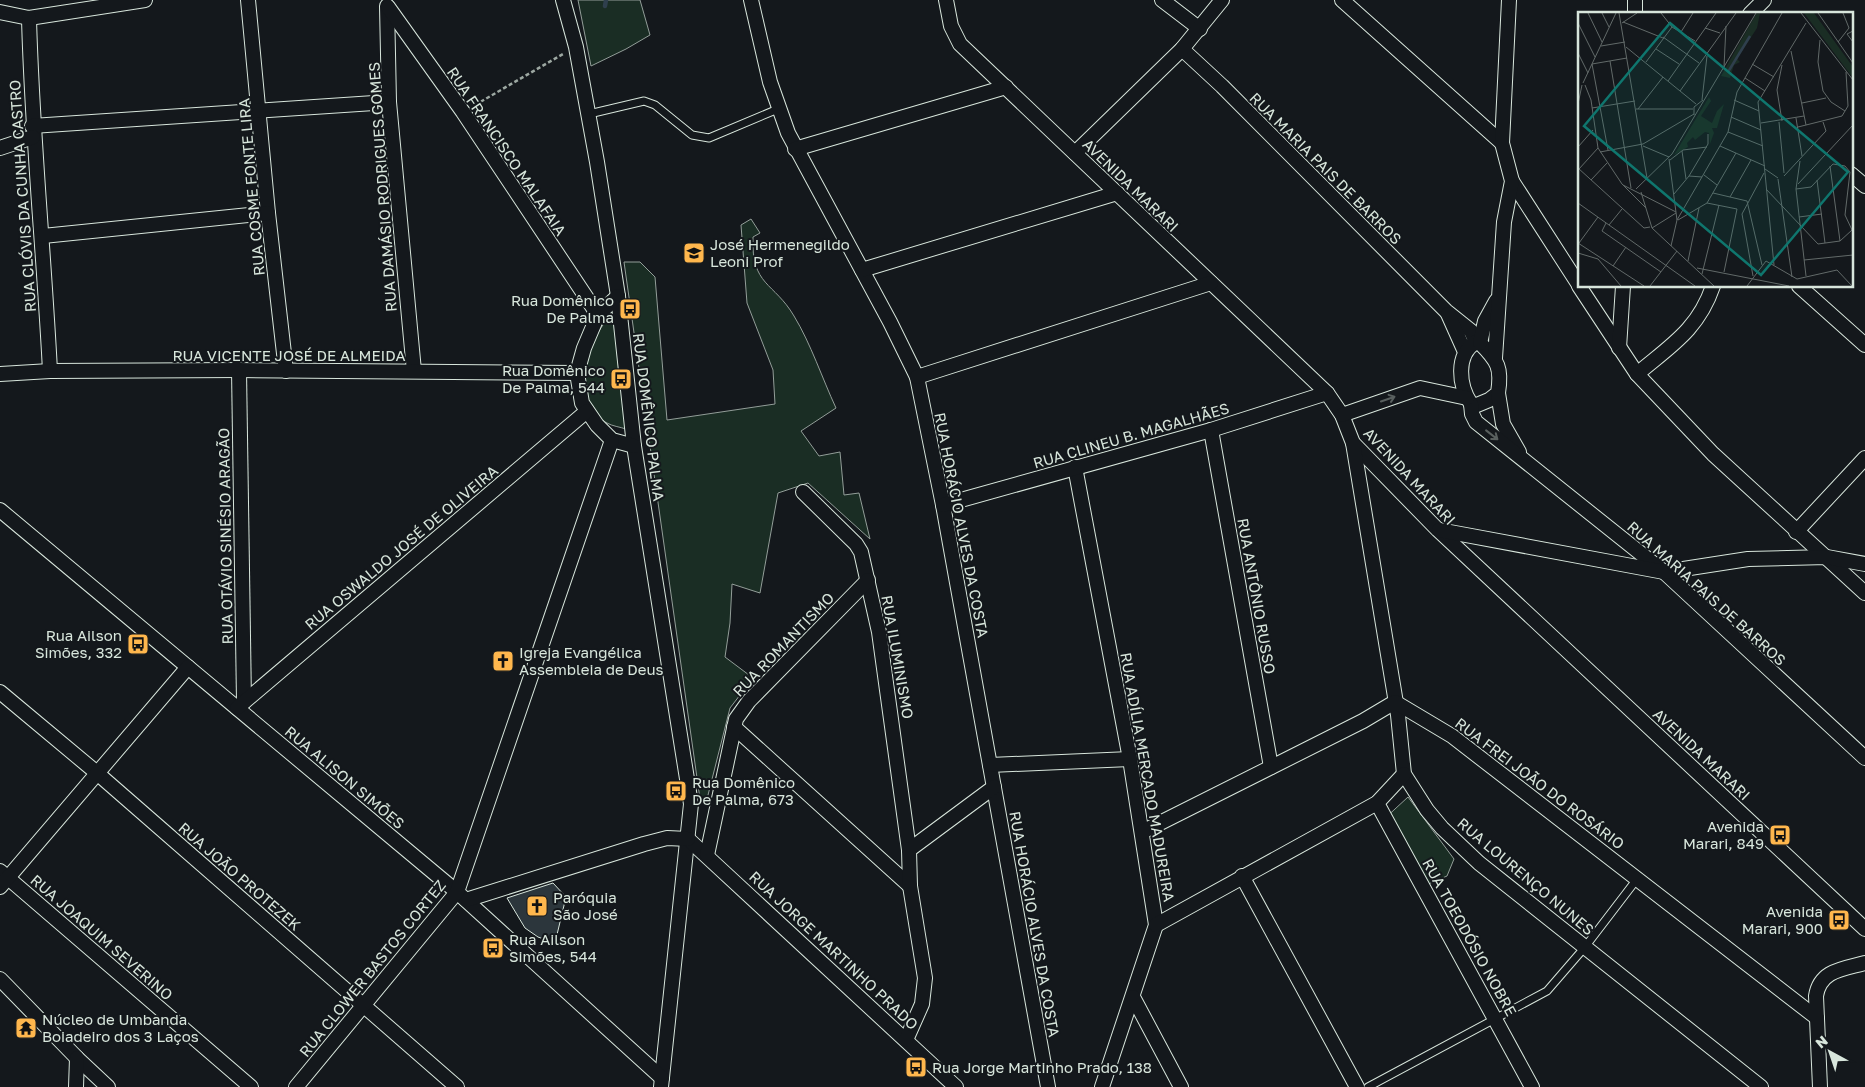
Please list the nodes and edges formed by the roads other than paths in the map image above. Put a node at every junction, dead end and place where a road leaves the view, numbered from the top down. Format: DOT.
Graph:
graph roads {
  1 [pos="145,0"];
  2 [pos="248,0"];
  3 [pos="752,0"];
  4 [pos="946,0"];
  5 [pos="1162,0"];
  6 [pos="1222,0"];
  7 [pos="1342,0"];
  8 [pos="1509,0"];
  9 [pos="1764,0"];
  10 [pos="563,1"];
  11 [pos="115,2"];
  12 [pos="387,3"];
  13 [pos="0,12"];
  14 [pos="1752,12"];
  15 [pos="29,18"];
  16 [pos="1200,29"];
  17 [pos="1182,49"];
  18 [pos="1006,87"];
  19 [pos="389,102"];
  20 [pos="778,109"];
  21 [pos="260,110"];
  22 [pos="589,114"];
  23 [pos="33,131"];
  24 [pos="1502,143"];
  25 [pos="0,148"];
  26 [pos="795,149"];
  27 [pos="1075,153"];
  28 [pos="1852,175"];
  29 [pos="1512,182"];
  30 [pos="1865,186"];
  31 [pos="1117,194"];
  32 [pos="268,213"];
  33 [pos="43,236"];
  34 [pos="862,270"];
  35 [pos="1211,283"];
  36 [pos="1578,284"];
  37 [pos="1580,288"];
  38 [pos="1623,288"];
  39 [pos="1712,288"];
  40 [pos="1801,288"];
  41 [pos="618,296"];
  42 [pos="1499,296"];
  43 [pos="1446,311"];
  44 [pos="598,315"];
  45 [pos="1478,342"];
  46 [pos="1865,345"];
  47 [pos="1619,348"];
  48 [pos="1465,352"];
  49 [pos="1495,358"];
  50 [pos="239,370"];
  51 [pos="50,371"];
  52 [pos="286,371"];
  53 [pos="414,371"];
  54 [pos="577,373"];
  55 [pos="0,374"];
  56 [pos="1637,374"];
  57 [pos="918,377"];
  58 [pos="1327,393"];
  59 [pos="1498,393"];
  60 [pos="1469,401"];
  61 [pos="587,411"];
  62 [pos="1342,415"];
  63 [pos="1211,430"];
  64 [pos="612,440"];
  65 [pos="1353,443"];
  66 [pos="634,446"];
  67 [pos="1865,458"];
  68 [pos="1523,459"];
  69 [pos="1076,467"];
  70 [pos="803,492"];
  71 [pos="944,505"];
  72 [pos="0,510"];
  73 [pos="1438,530"];
  74 [pos="1796,532"];
  75 [pos="1827,557"];
  76 [pos="1865,564"];
  77 [pos="1664,572"];
  78 [pos="868,580"];
  79 [pos="1865,593"];
  80 [pos="188,667"];
  81 [pos="0,692"];
  82 [pos="1395,702"];
  83 [pos="240,705"];
  84 [pos="734,727"];
  85 [pos="1865,758"];
  86 [pos="1130,759"];
  87 [pos="990,765"];
  88 [pos="1271,767"];
  89 [pos="97,773"];
  90 [pos="1404,774"];
  91 [pos="994,787"];
  92 [pos="1377,803"];
  93 [pos="1142,832"];
  94 [pos="688,839"];
  95 [pos="909,850"];
  96 [pos="707,855"];
  97 [pos="1242,876"];
  98 [pos="3,878"];
  99 [pos="1637,879"];
  100 [pos="910,886"];
  101 [pos="462,896"];
  102 [pos="1156,925"];
  103 [pos="1865,929"];
  104 [pos="1586,946"];
  105 [pos="1865,963"];
  106 [pos="0,979"];
  107 [pos="1133,997"];
  108 [pos="363,1005"];
  109 [pos="1817,1018"];
  110 [pos="1497,1020"];
  111 [pos="906,1040"];
  112 [pos="77,1058"];
  113 [pos="661,1082"];
  114 [pos="76,1087"];
  115 [pos="108,1087"];
  116 [pos="252,1087"];
  117 [pos="296,1087"];
  118 [pos="457,1087"];
  119 [pos="956,1087"];
  120 [pos="1048,1087"];
  121 [pos="1102,1087"];
  122 [pos="1181,1087"];
  123 [pos="1357,1087"];
  124 [pos="1368,1087"];
  125 [pos="1532,1087"];
  126 [pos="1761,1087"];
  127 [pos="1820,1087"];
  1 -- 11 [label="street"];
  2 -- 21 [label="street, RUA COSME FONTE LIRA"];
  3 -- 20 [label="street, RUA HORÁCIO ALVES DA COSTA"];
  4 -- 18 [label="street, AVENIDA MARARI"];
  5 -- 16 [label="street"];
  6 -- 16 [label="street"];
  7 -- 24 [label="street"];
  8 -- 24 [label="street"];
  9 -- 14 [label="street"];
  10 -- 22 [label="street, RUA DOMÊNICO PALMA"];
  11 -- 15 [label="street"];
  12 -- 19 [label="street, RUA DAMÁSIO RODRIGUES GOMES"];
  12 -- 44 [label="street, RUA FRANCISCO MALAFAIA"];
  13 -- 15 [label="street"];
  15 -- 23 [label="street, RUA CLÓVIS DA CUNHA CASTRO"];
  16 -- 17 [label="street"];
  17 -- 27 [label="street"];
  17 -- 43 [label="street, RUA MARIA PAIS DE BARROS"];
  18 -- 26 [label="street"];
  18 -- 27 [label="street, AVENIDA MARARI"];
  19 -- 21 [label="street"];
  19 -- 53 [label="street, RUA DAMÁSIO RODRIGUES GOMES"];
  20 -- 22 [label="lane"];
  20 -- 26 [label="street, RUA HORÁCIO ALVES DA COSTA"];
  21 -- 23 [label="street"];
  21 -- 32 [label="street, RUA COSME FONTE LIRA"];
  22 -- 41 [label="street, RUA DOMÊNICO PALMA"];
  23 -- 25 [label="street"];
  23 -- 33 [label="street, RUA CLÓVIS DA CUNHA CASTRO"];
  24 -- 29 [label="street"];
  26 -- 34 [label="street, RUA HORÁCIO ALVES DA COSTA"];
  27 -- 31 [label="street, AVENIDA MARARI"];
  28 -- 30 [label="street"];
  29 -- 36 [label="street"];
  29 -- 42 [label="street"];
  31 -- 34 [label="street"];
  31 -- 35 [label="street, AVENIDA MARARI"];
  32 -- 33 [label="street"];
  32 -- 52 [label="street, RUA COSME FONTE LIRA"];
  33 -- 51 [label="street, RUA CLÓVIS DA CUNHA CASTRO"];
  34 -- 57 [label="street, RUA HORÁCIO ALVES DA COSTA"];
  35 -- 57 [label="street"];
  35 -- 58 [label="street, AVENIDA MARARI"];
  37 -- 47 [label="street"];
  38 -- 47 [label="street"];
  39 -- 56 [label="street"];
  40 -- 46 [label="street"];
  41 -- 44 [label="street"];
  41 -- 66 [label="street, RUA DOMÊNICO PALMA"];
  42 -- 45 [label="street"];
  42 -- 49 [label="street"];
  43 -- 45 [label="street, RUA MARIA PAIS DE BARROS"];
  43 -- 48 [label="street, RUA MARIA PAIS DE BARROS"];
  44 -- 54 [label="street"];
  45 -- 48 [label="street"];
  45 -- 49 [label="street"];
  47 -- 56 [label="street"];
  48 -- 60 [label="street"];
  49 -- 59 [label="street"];
  50 -- 51 [label="street, RUA VICENTE JOSÉ DE ALMEIDA"];
  50 -- 52 [label="street, RUA VICENTE JOSÉ DE ALMEIDA"];
  50 -- 83 [label="street, RUA OTÁVIO SINÉSIO ARAGÃO"];
  51 -- 55 [label="street, RUA VICENTE JOSÉ DE ALMEIDA"];
  52 -- 53 [label="street, RUA VICENTE JOSÉ DE ALMEIDA"];
  53 -- 54 [label="street, RUA VICENTE JOSÉ DE ALMEIDA"];
  54 -- 61 [label="street"];
  56 -- 74 [label="street"];
  57 -- 71 [label="street, RUA HORÁCIO ALVES DA COSTA"];
  58 -- 62 [label="street, AVENIDA MARARI"];
  58 -- 63 [label="street, RUA CLINEU B. MAGALHÃES"];
  59 -- 60 [label="street"];
  59 -- 68 [label="street, RUA MARIA PAIS DE BARROS"];
  62 -- 60 [label="street, one-way"];
  60 -- 68 [label="street, RUA MARIA PAIS DE BARROS, one-way"];
  61 -- 64 [label="street"];
  61 -- 83 [label="street, RUA OSWALDO JOSÉ DE OLIVEIRA"];
  62 -- 65 [label="street, AVENIDA MARARI"];
  63 -- 69 [label="street, RUA CLINEU B. MAGALHÃES"];
  63 -- 88 [label="street, RUA ANTÔNIO RUSSO"];
  64 -- 66 [label="street"];
  64 -- 101 [label="street, RUA CLOWER BASTOS CORTEZ"];
  65 -- 73 [label="street, AVENIDA MARARI"];
  65 -- 82 [label="street, RUA LOURENÇO NUNES"];
  66 -- 94 [label="street, RUA DOMÊNICO PALMA"];
  67 -- 74 [label="street"];
  68 -- 77 [label="street, RUA MARIA PAIS DE BARROS"];
  69 -- 71 [label="street, RUA CLINEU B. MAGALHÃES"];
  69 -- 86 [label="street, RUA ADÍLIA MERCADO MADUREIRA"];
  70 -- 78 [label="street, RUA ILUMINISMO"];
  71 -- 87 [label="street, RUA HORÁCIO ALVES DA COSTA"];
  72 -- 80 [label="street, RUA ALISON SIMÕES"];
  73 -- 77 [label="street"];
  73 -- 103 [label="street, AVENIDA MARARI"];
  74 -- 75 [label="street"];
  75 -- 76 [label="street"];
  75 -- 77 [label="street"];
  75 -- 79 [label="street"];
  77 -- 85 [label="street, RUA MARIA PAIS DE BARROS"];
  78 -- 84 [label="street, RUA ROMANTISMO"];
  78 -- 95 [label="street, RUA ILUMINISMO"];
  80 -- 83 [label="street, RUA ALISON SIMÕES"];
  80 -- 89 [label="street"];
  81 -- 89 [label="street, RUA JOÃO PROTEZEK"];
  82 -- 88 [label="street"];
  82 -- 90 [label="street, RUA LOURENÇO NUNES"];
  82 -- 99 [label="street, RUA FREI JOÃO DO ROSÁRIO"];
  83 -- 101 [label="street, RUA ALISON SIMÕES"];
  84 -- 96 [label="street, RUA ROMANTISMO"];
  84 -- 100 [label="street"];
  86 -- 87 [label="street"];
  86 -- 93 [label="street, RUA ADÍLIA MERCADO MADUREIRA"];
  87 -- 91 [label="street, RUA HORÁCIO ALVES DA COSTA"];
  88 -- 93 [label="street"];
  89 -- 98 [label="street"];
  89 -- 108 [label="street, RUA JOÃO PROTEZEK"];
  90 -- 92 [label="street"];
  90 -- 104 [label="street, RUA LOURENÇO NUNES"];
  91 -- 95 [label="street"];
  91 -- 120 [label="street, RUA HORÁCIO ALVES DA COSTA"];
  92 -- 97 [label="street"];
  92 -- 110 [label="street, RUA TOEODÓSIO NOBRE"];
  93 -- 102 [label="street, RUA ADÍLIA MERCADO MADUREIRA"];
  94 -- 96 [label="street, RUA JORGE MARTINHO PRADO"];
  94 -- 101 [label="street"];
  94 -- 113 [label="street"];
  95 -- 100 [label="street, RUA ILUMINISMO"];
  96 -- 111 [label="street, RUA JORGE MARTINHO PRADO"];
  97 -- 102 [label="street"];
  97 -- 123 [label="street"];
  98 -- 116 [label="street, RUA JOAQUIM SEVERINO"];
  99 -- 104 [label="lane"];
  99 -- 109 [label="street, RUA FREI JOÃO DO ROSÁRIO"];
  100 -- 111 [label="street, RUA ILUMINISMO"];
  101 -- 108 [label="street, RUA CLOWER BASTOS CORTEZ"];
  101 -- 113 [label="street, RUA ALISON SIMÕES"];
  102 -- 107 [label="street, RUA ADÍLIA MERCADO MADUREIRA"];
  104 -- 110 [label="lane"];
  104 -- 126 [label="street, RUA LOURENÇO NUNES"];
  105 -- 109 [label="street"];
  106 -- 112 [label="street"];
  107 -- 121 [label="street, RUA ADÍLIA MERCADO MADUREIRA"];
  107 -- 122 [label="street"];
  108 -- 117 [label="street, RUA CLOWER BASTOS CORTEZ"];
  108 -- 118 [label="street, RUA JOÃO PROTEZEK"];
  109 -- 127 [label="street"];
  110 -- 124 [label="lane"];
  110 -- 125 [label="street, RUA TOEODÓSIO NOBRE"];
  111 -- 119 [label="street, RUA JORGE MARTINHO PRADO"];
  112 -- 114 [label="street"];
  112 -- 115 [label="street"];
}
